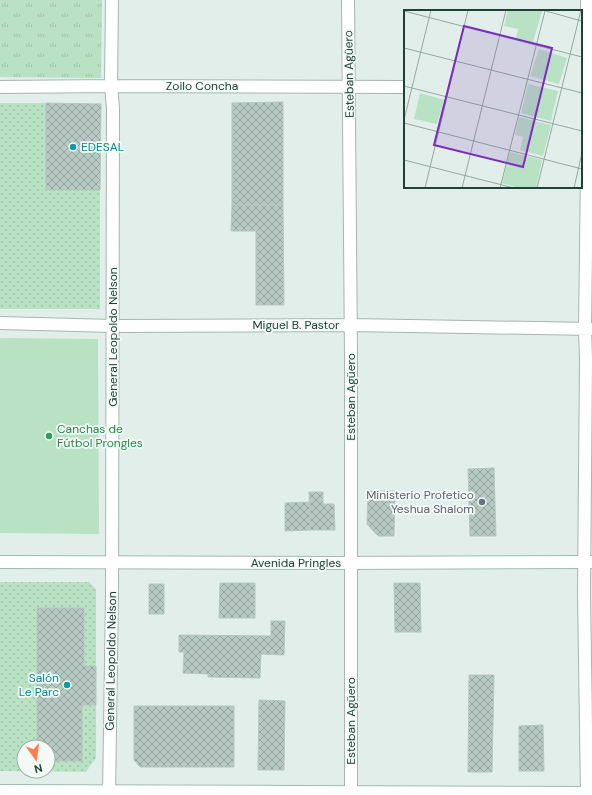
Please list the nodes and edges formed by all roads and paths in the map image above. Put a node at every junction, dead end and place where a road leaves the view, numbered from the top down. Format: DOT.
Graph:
graph roads {
  1 [pos="112,0"];
  2 [pos="348,0"];
  3 [pos="587,0"];
  4 [pos="111,86"];
  5 [pos="0,87"];
  6 [pos="349,87"];
  7 [pos="404,87"];
  8 [pos="587,89"];
  9 [pos="0,323"];
  10 [pos="350,325"];
  11 [pos="113,326"];
  12 [pos="589,329"];
  13 [pos="0,562"];
  14 [pos="112,562"];
  15 [pos="588,562"];
  16 [pos="351,563"];
  17 [pos="0,791"];
  18 [pos="109,793"];
  19 [pos="351,793"];
  20 [pos="589,794"];
  1 -- 4 [label="street, General Leopoldo Nelson"];
  2 -- 6 [label="street, Esteban Agüero"];
  3 -- 8 [label="street"];
  4 -- 5 [label="street, Zoilo Concha"];
  4 -- 6 [label="street, Zoilo Concha"];
  4 -- 11 [label="street, General Leopoldo Nelson"];
  6 -- 7 [label="street, Zoilo Concha"];
  6 -- 10 [label="street, Esteban Agüero"];
  8 -- 12 [label="street"];
  9 -- 11 [label="street, Miguel B. Pastor"];
  10 -- 11 [label="street, Miguel B. Pastor"];
  10 -- 12 [label="street, Miguel B. Pastor"];
  10 -- 16 [label="street, Esteban Agüero"];
  11 -- 14 [label="street, General Leopoldo Nelson"];
  12 -- 15 [label="street"];
  13 -- 14 [label="street, Avenida Pringles"];
  14 -- 16 [label="street, Avenida Pringles"];
  14 -- 18 [label="street, General Leopoldo Nelson"];
  15 -- 16 [label="street, Avenida Pringles"];
  15 -- 20 [label="street"];
  16 -- 19 [label="street, Esteban Agüero"];
  17 -- 18 [label="street"];
  18 -- 19 [label="street"];
  19 -- 20 [label="street"];
}
